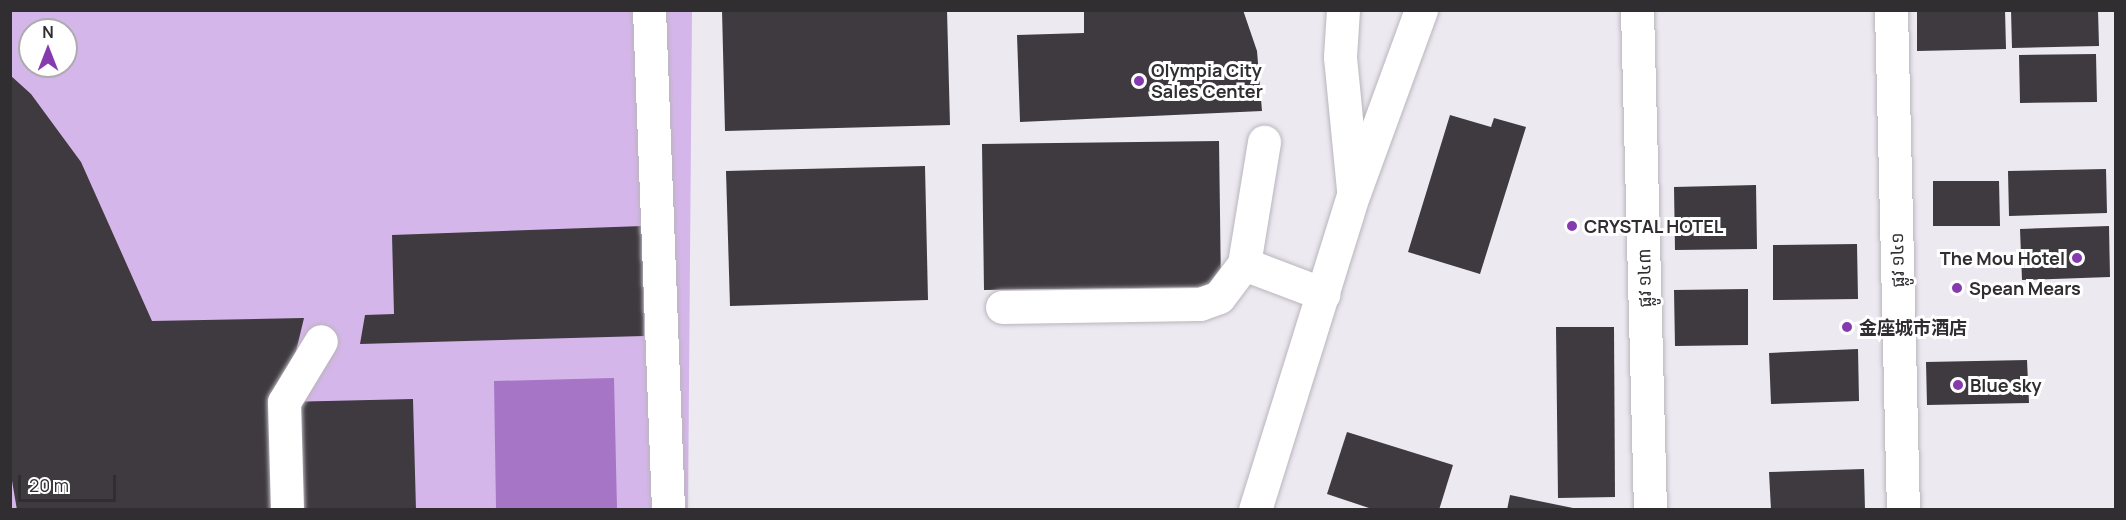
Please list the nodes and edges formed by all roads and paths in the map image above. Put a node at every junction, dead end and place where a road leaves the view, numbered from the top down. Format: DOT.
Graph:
graph roads {
  1 [pos="649,10"];
  2 [pos="1327,10"];
  3 [pos="1342,10"];
  4 [pos="1421,10"];
  5 [pos="1637,10"];
  6 [pos="1891,10"];
  7 [pos="1340,57"];
  8 [pos="1264,142"];
  9 [pos="1354,193"];
  10 [pos="1244,264"];
  11 [pos="1323,294"];
  12 [pos="1002,307"];
  13 [pos="321,341"];
  14 [pos="287,510"];
  15 [pos="668,510"];
  16 [pos="1255,510"];
  17 [pos="1650,510"];
  18 [pos="1903,510"];
  1 -- 15 [label="street"];
  2 -- 7 [label="street"];
  3 -- 7 [label="street"];
  4 -- 9 [label="street"];
  5 -- 17 [label="street, ផ្លូវ ១៤៣"];
  6 -- 18 [label="street, ផ្លូវ ១៤១"];
  7 -- 9 [label="street"];
  8 -- 10 [label="street"];
  9 -- 11 [label="street"];
  10 -- 11 [label="street"];
  10 -- 12 [label="street"];
  11 -- 16 [label="street"];
  13 -- 14 [label="street"];
}
